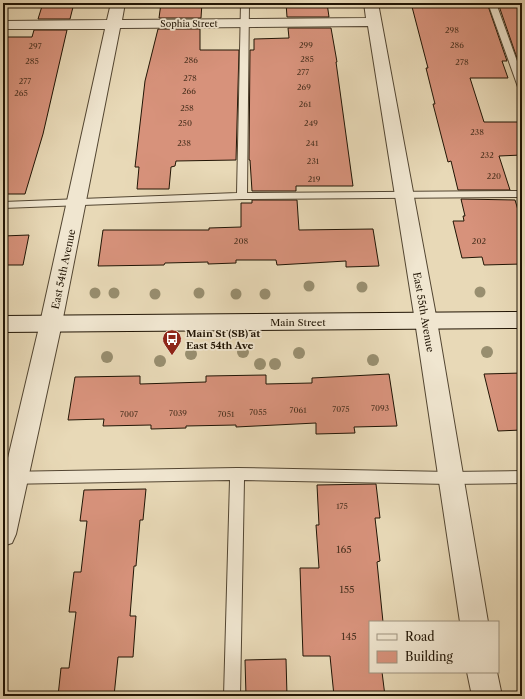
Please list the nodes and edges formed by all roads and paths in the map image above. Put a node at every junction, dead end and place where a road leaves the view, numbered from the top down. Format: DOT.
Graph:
graph roads {
  1 [pos="118,3"];
  2 [pos="245,3"];
  3 [pos="492,3"];
  4 [pos="372,12"];
  5 [pos="245,23"];
  6 [pos="114,24"];
  7 [pos="3,25"];
  8 [pos="522,87"];
  9 [pos="522,194"];
  10 [pos="242,196"];
  11 [pos="404,196"];
  12 [pos="77,202"];
  13 [pos="3,204"];
  14 [pos="522,320"];
  15 [pos="426,321"];
  16 [pos="51,323"];
  17 [pos="3,324"];
  18 [pos="237,474"];
  19 [pos="9,478"];
  20 [pos="450,478"];
  21 [pos="522,478"];
  22 [pos="3,534"];
  23 [pos="474,621"];
  24 [pos="482,673"];
  25 [pos="232,696"];
  26 [pos="487,696"];
  1 -- 6 [label="street, East 54th Avenue"];
  2 -- 5 [label="lane"];
  3 -- 8 [label="lane"];
  4 -- 5 [label="street, Sophia Street"];
  4 -- 11 [label="street, East 55th Avenue"];
  5 -- 6 [label="street, Sophia Street"];
  5 -- 10 [label="lane"];
  6 -- 7 [label="street, Sophia Street"];
  6 -- 12 [label="street, East 54th Avenue"];
  9 -- 11 [label="lane"];
  10 -- 11 [label="lane"];
  10 -- 12 [label="lane"];
  11 -- 15 [label="street, East 55th Avenue"];
  12 -- 13 [label="lane"];
  12 -- 16 [label="street, East 54th Avenue"];
  14 -- 15 [label="street, Main Street"];
  15 -- 16 [label="street, Main Street"];
  15 -- 20 [label="street, East 55th Avenue"];
  16 -- 17 [label="street, Main Street"];
  16 -- 19 [label="street, East 54th Avenue"];
  18 -- 19 [label="lane"];
  18 -- 20 [label="lane"];
  18 -- 25 [label="lane"];
  19 -- 22 [label="street, East 54th Avenue"];
  20 -- 21 [label="lane"];
  20 -- 23 [label="street, East 55th Avenue"];
  24 -- 26 [label="street"];
}
